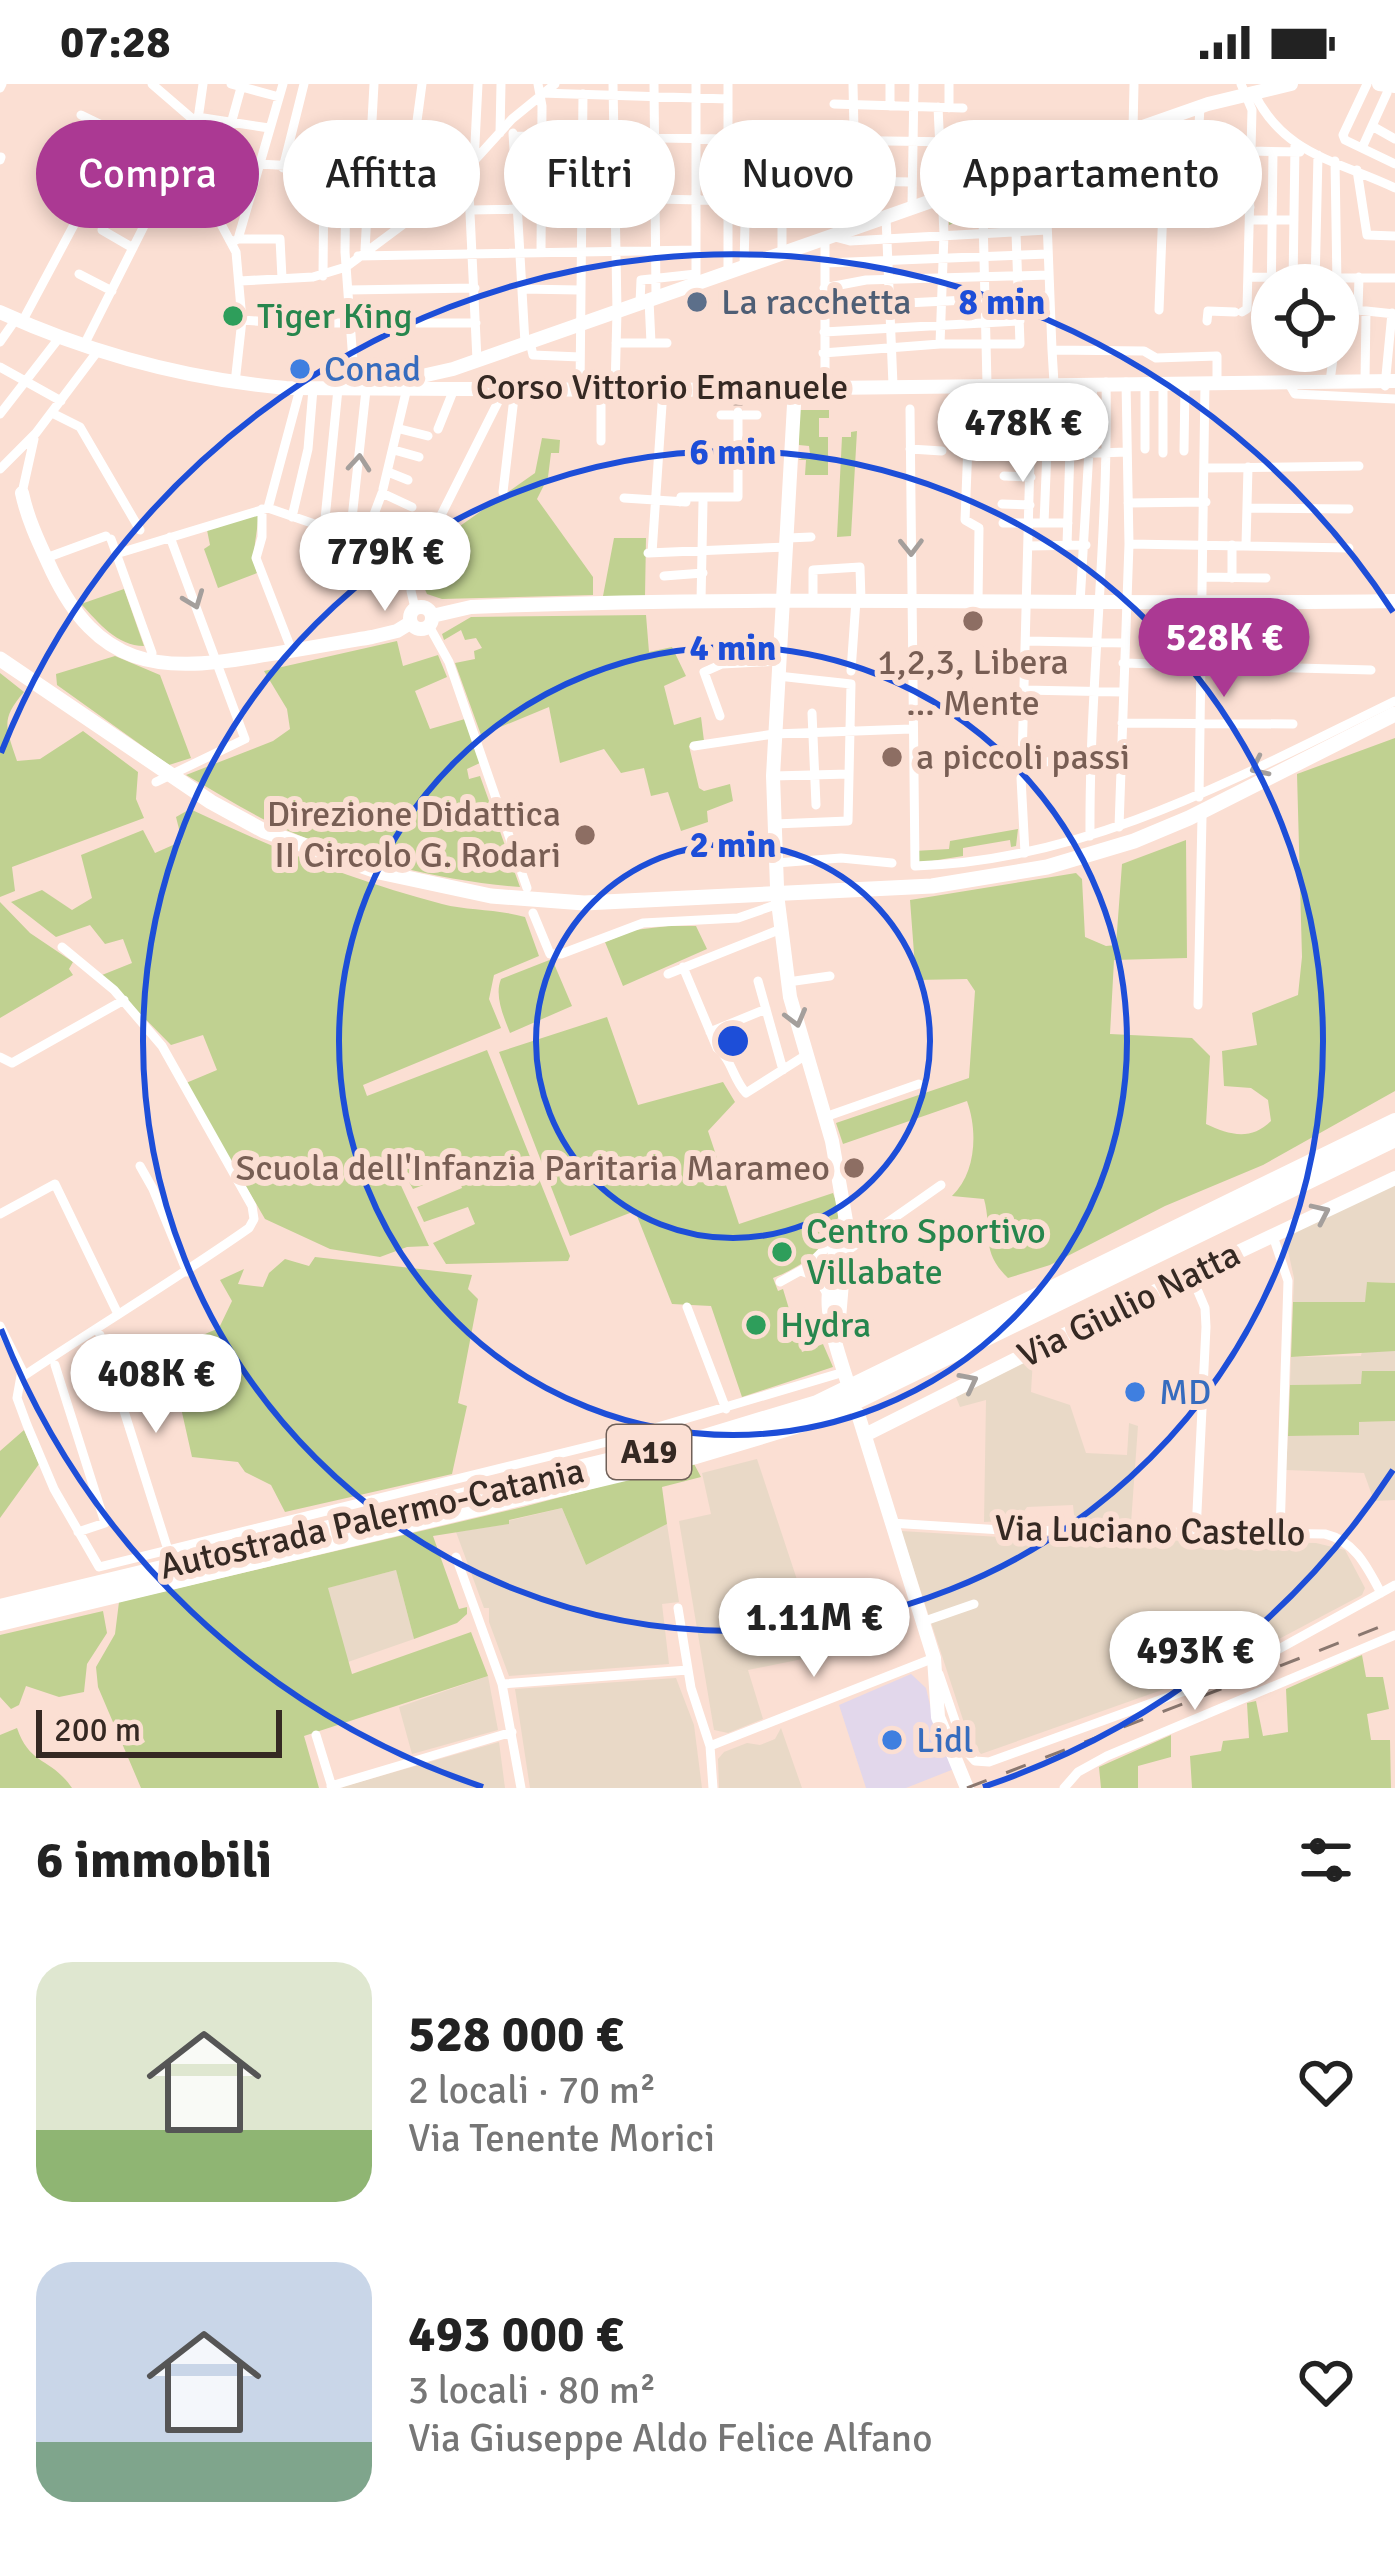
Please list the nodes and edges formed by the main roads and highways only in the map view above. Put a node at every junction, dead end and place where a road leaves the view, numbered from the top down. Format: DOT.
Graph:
graph roads {
  1 [pos="0,659"];
  2 [pos="1395,714"];
  3 [pos="1395,1120"];
  4 [pos="1395,1142"];
  5 [pos="0,1608"];
  6 [pos="0,1622"];
  1 -- 2 [label="main road"];
  3 -- 5 [label="highway, Autostrada Palermo-Catania / A19"];
  4 -- 6 [label="highway, Autostrada Palermo-Catania / A19"];
}
